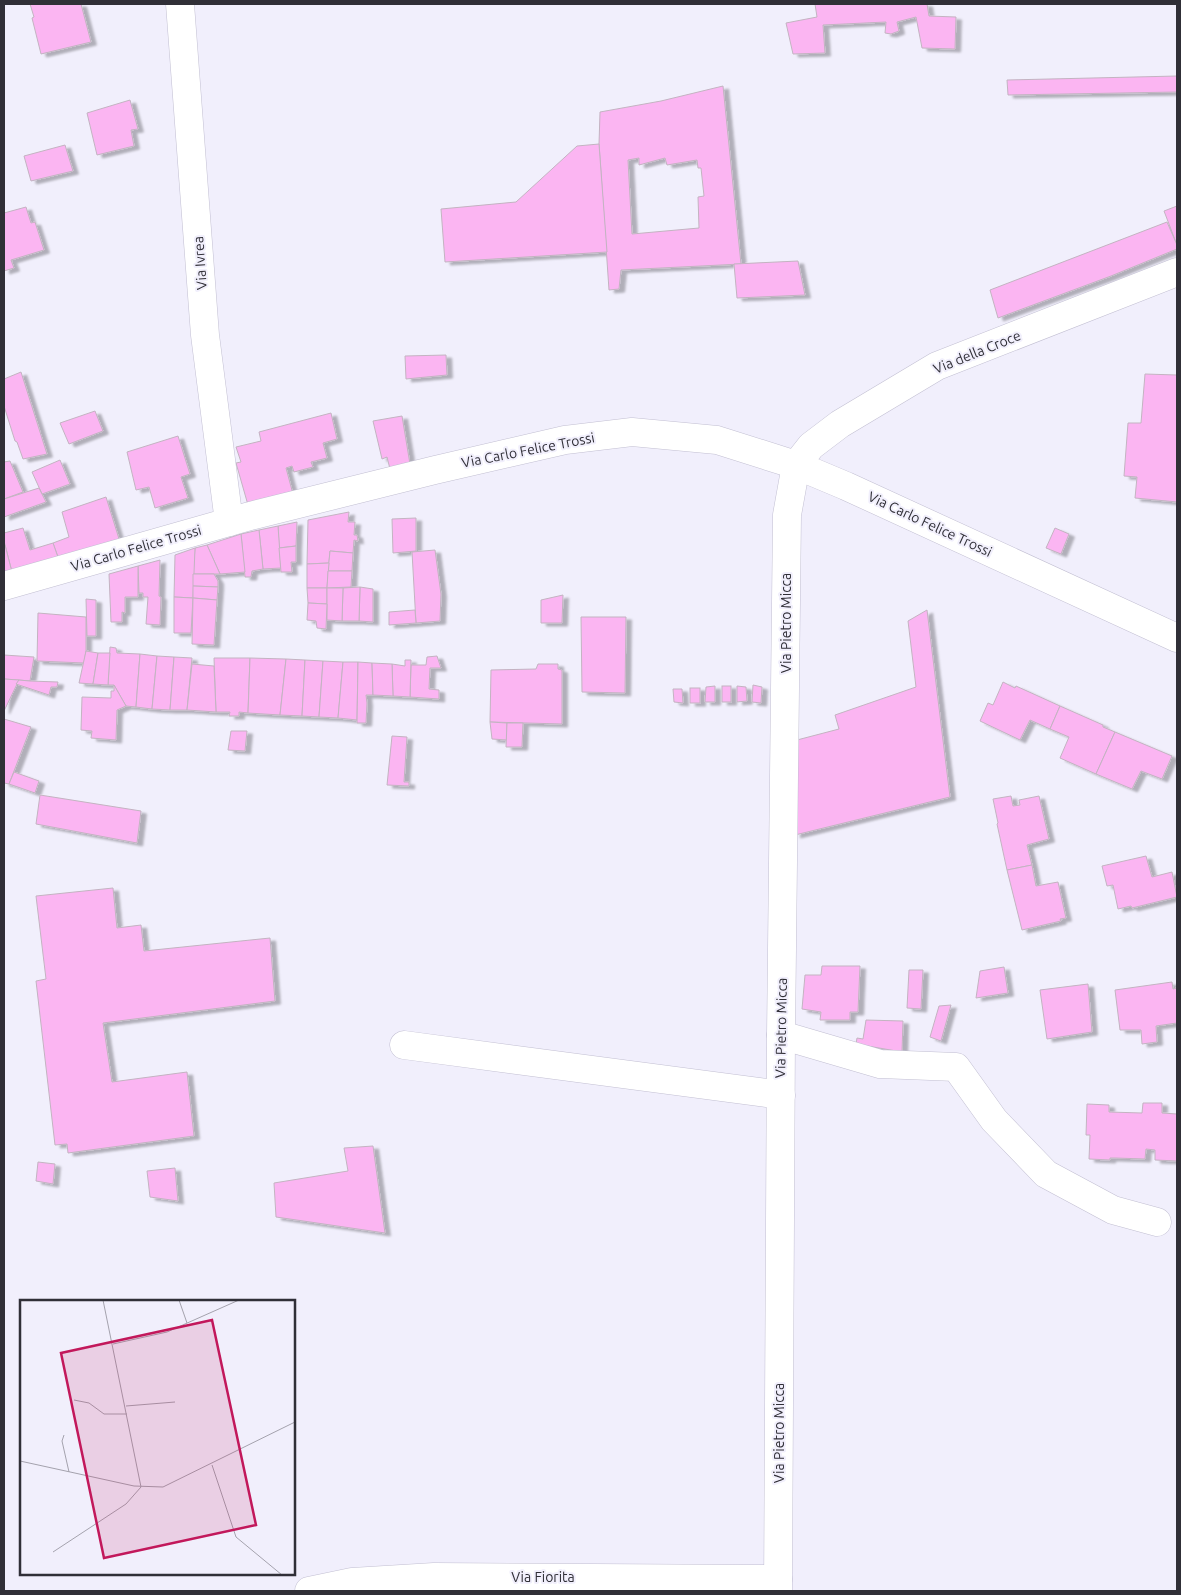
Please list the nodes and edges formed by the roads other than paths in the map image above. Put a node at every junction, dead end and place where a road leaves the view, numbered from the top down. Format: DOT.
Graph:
graph roads {
  1 [pos="180,4"];
  2 [pos="1177,272"];
  3 [pos="796,466"];
  4 [pos="228,522"];
  5 [pos="4,586"];
  6 [pos="1177,638"];
  7 [pos="781,1035"];
  8 [pos="404,1045"];
  9 [pos="780,1095"];
  10 [pos="1157,1222"];
  11 [pos="778,1585"];
  12 [pos="309,1591"];
  1 -- 4 [label="street, Via Ivrea"];
  2 -- 3 [label="street, Via della Croce"];
  3 -- 4 [label="street, Via Carlo Felice Trossi"];
  3 -- 6 [label="street, Via Carlo Felice Trossi"];
  3 -- 7 [label="street, Via Pietro Micca"];
  4 -- 5 [label="street, Via Carlo Felice Trossi"];
  7 -- 9 [label="street, Via Pietro Micca"];
  7 -- 10 [label="street"];
  8 -- 9 [label="street"];
  9 -- 11 [label="street, Via Pietro Micca"];
  11 -- 12 [label="street, Via Fiorita"];
}
